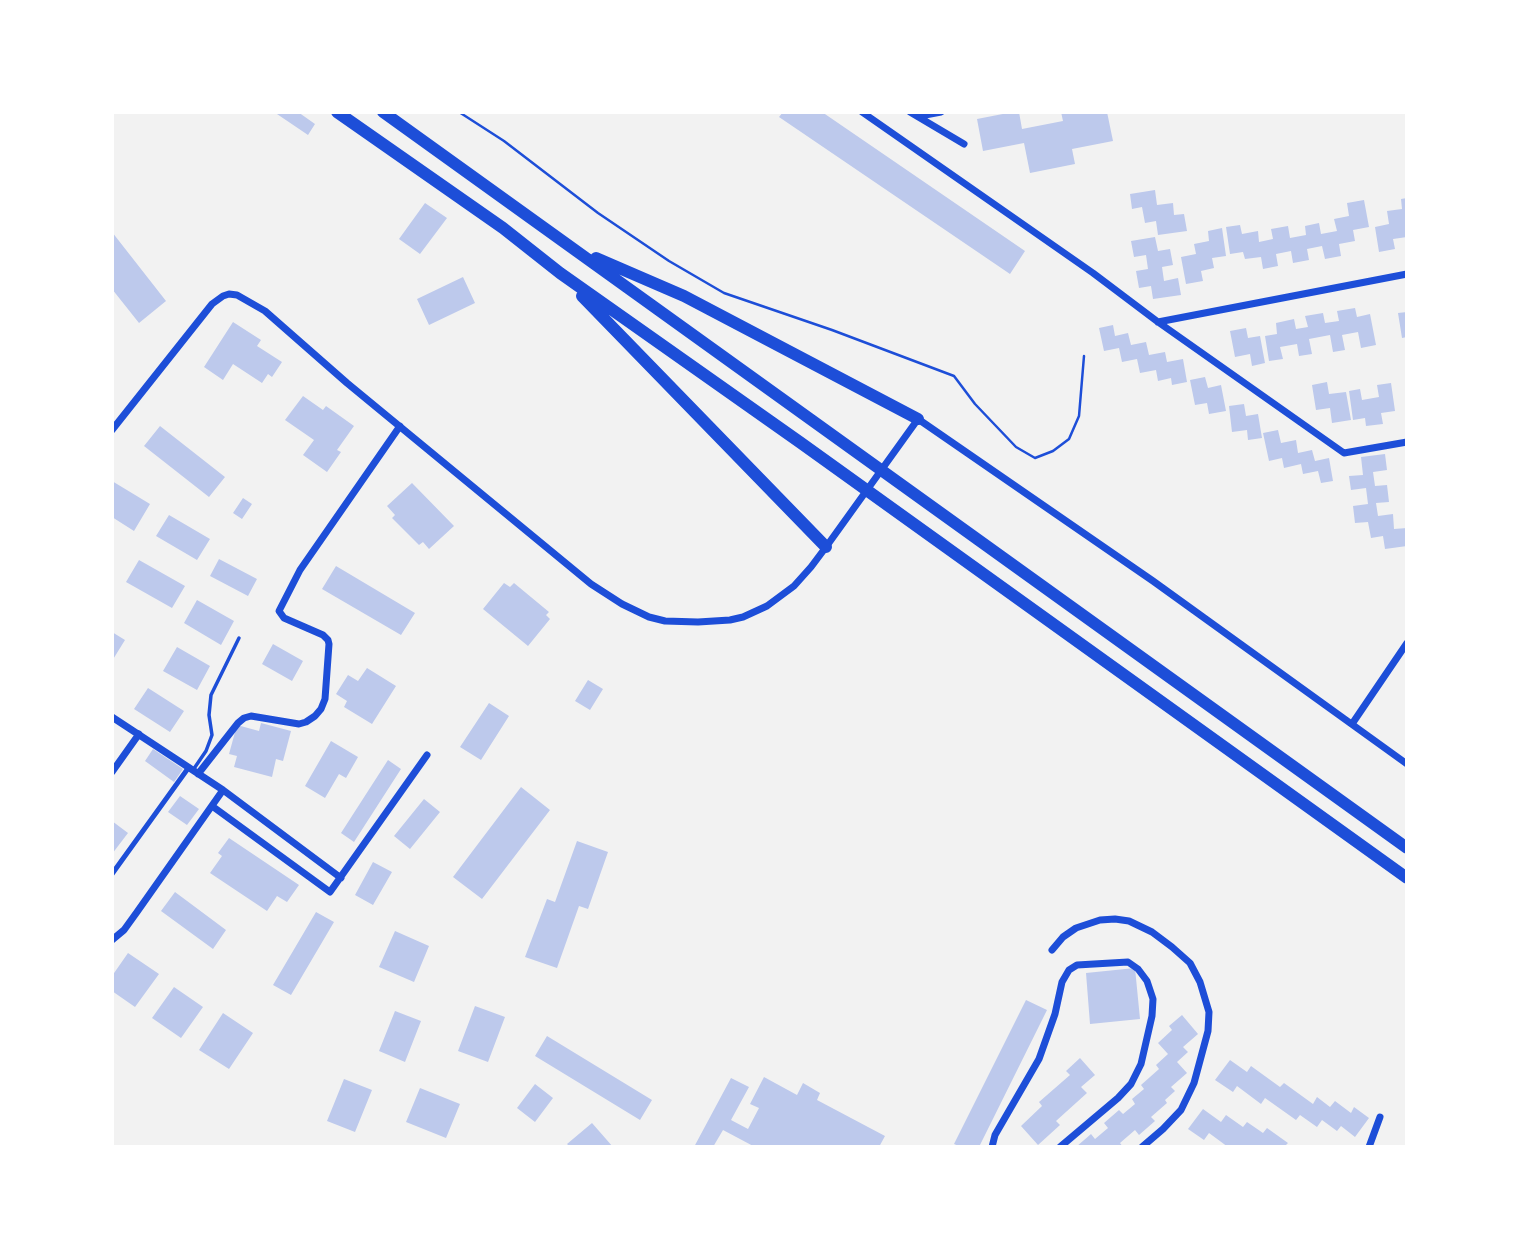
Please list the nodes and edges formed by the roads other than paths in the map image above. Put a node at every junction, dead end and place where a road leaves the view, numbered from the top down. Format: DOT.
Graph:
graph roads {
  1 [pos="337,112"];
  2 [pos="383,112"];
  3 [pos="862,112"];
  4 [pos="941,112"];
  5 [pos="913,113"];
  6 [pos="964,144"];
  7 [pos="574,248"];
  8 [pos="560,273"];
  9 [pos="1407,274"];
  10 [pos="1158,322"];
  11 [pos="918,419"];
  12 [pos="400,426"];
  13 [pos="112,430"];
  14 [pos="1407,442"];
  15 [pos="826,547"];
  16 [pos="239,638"];
  17 [pos="1407,643"];
  18 [pos="112,717"];
  19 [pos="1352,724"];
  20 [pos="139,734"];
  21 [pos="427,755"];
  22 [pos="1407,764"];
  23 [pos="193,770"];
  24 [pos="112,772"];
  25 [pos="223,790"];
  26 [pos="212,806"];
  27 [pos="1407,848"];
  28 [pos="112,874"];
  29 [pos="341,878"];
  30 [pos="1407,878"];
  31 [pos="112,940"];
  32 [pos="1052,950"];
  33 [pos="1380,1116"];
  34 [pos="992,1147"];
  35 [pos="1060,1147"];
  36 [pos="1142,1147"];
  37 [pos="1369,1147"];
  1 -- 8 [label="highway"];
  2 -- 7 [label="highway"];
  3 -- 10 [label="street"];
  4 -- 5 [label="street"];
  5 -- 6 [label="street"];
  7 -- 11 [label="highway"];
  7 -- 27 [label="highway"];
  8 -- 15 [label="highway"];
  8 -- 30 [label="highway"];
  9 -- 10 [label="street"];
  10 -- 14 [label="street"];
  11 -- 15 [label="street"];
  11 -- 19 [label="street"];
  12 -- 13 [label="street"];
  12 -- 15 [label="street"];
  12 -- 23 [label="street"];
  16 -- 23 [label="lane"];
  17 -- 19 [label="street"];
  18 -- 20 [label="street"];
  19 -- 22 [label="street"];
  20 -- 23 [label="street"];
  20 -- 24 [label="street"];
  21 -- 29 [label="street"];
  23 -- 25 [label="street"];
  23 -- 28 [label="street"];
  25 -- 26 [label="street"];
  25 -- 29 [label="street"];
  26 -- 29 [label="street"];
  26 -- 31 [label="street"];
  32 -- 36 [label="street"];
  33 -- 37 [label="street"];
  34 -- 35 [label="street"];
}
